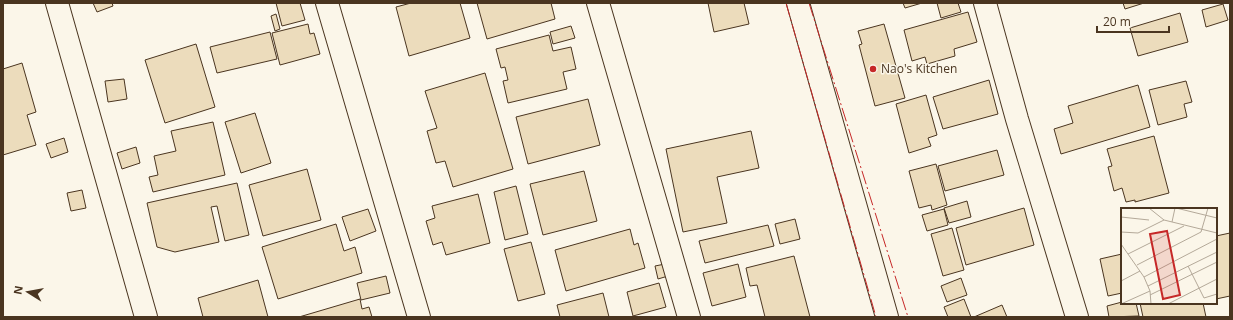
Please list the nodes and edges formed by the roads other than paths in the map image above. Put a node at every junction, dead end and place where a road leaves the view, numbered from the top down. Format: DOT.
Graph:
graph roads {
  1 [pos="57,3"];
  2 [pos="327,3"];
  3 [pos="598,3"];
  4 [pos="798,3"];
  5 [pos="985,3"];
  6 [pos="146,317"];
  7 [pos="419,317"];
  8 [pos="689,317"];
  9 [pos="887,317"];
  10 [pos="1077,317"];
  1 -- 6 [label="street"];
  2 -- 7 [label="street"];
  3 -- 8 [label="street"];
  4 -- 9 [label="street"];
  5 -- 10 [label="street"];
}
